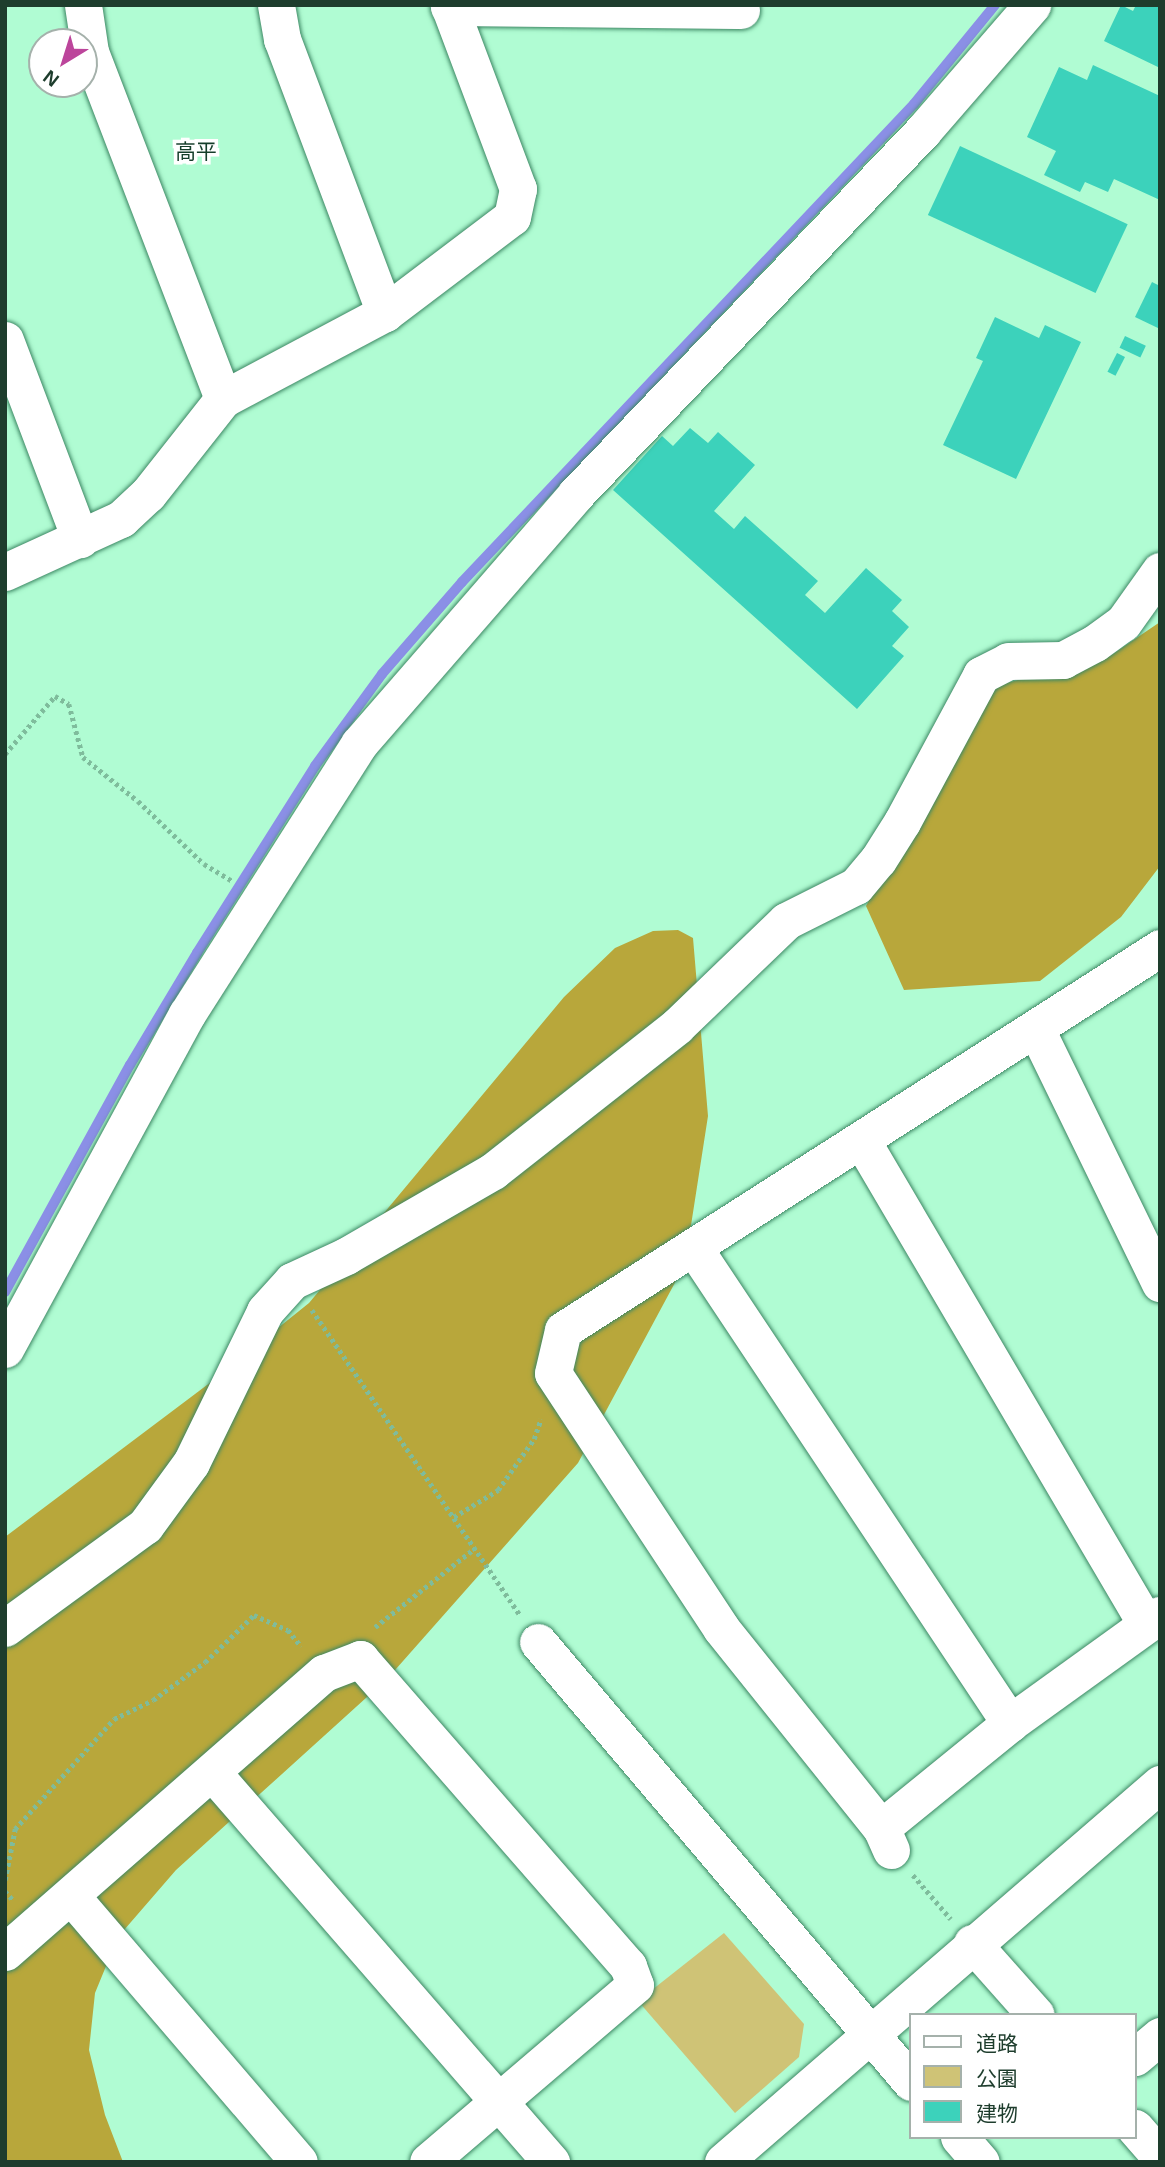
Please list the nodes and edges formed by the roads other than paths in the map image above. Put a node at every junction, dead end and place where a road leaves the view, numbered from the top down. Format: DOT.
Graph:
graph roads {
  1 [pos="83,5"];
  2 [pos="275,5"];
  3 [pos="1032,5"];
  4 [pos="449,6"];
  5 [pos="741,10"];
  6 [pos="385,313"];
  7 [pos="5,340"];
  8 [pos="223,399"];
  9 [pos="80,539"];
  10 [pos="1160,571"];
  11 [pos="5,572"];
  12 [pos="1160,948"];
  13 [pos="1036,1029"];
  14 [pos="862,1141"];
  15 [pos="694,1248"];
  16 [pos="1160,1283"];
  17 [pos="5,1349"];
  18 [pos="1153,1619"];
  19 [pos="5,1628"];
  20 [pos="538,1642"];
  21 [pos="1010,1723"];
  22 [pos="212,1772"];
  23 [pos="1160,1784"];
  24 [pos="71,1896"];
  25 [pos="972,1943"];
  26 [pos="5,1952"];
  27 [pos="1034,2013"];
  28 [pos="870,2035"];
  29 [pos="1160,2036"];
  30 [pos="1137,2055"];
  31 [pos="909,2080"];
  32 [pos="499,2102"];
  33 [pos="1137,2130"];
  34 [pos="961,2139"];
  35 [pos="1160,2157"];
  36 [pos="299,2162"];
  37 [pos="428,2162"];
  38 [pos="551,2162"];
  39 [pos="723,2162"];
  40 [pos="981,2162"];
  1 -- 8 [label="street"];
  2 -- 6 [label="street"];
  3 -- 17 [label="street"];
  4 -- 5 [label="street"];
  4 -- 6 [label="street"];
  6 -- 8 [label="street"];
  7 -- 9 [label="street"];
  8 -- 9 [label="street"];
  9 -- 11 [label="street"];
  10 -- 19 [label="street"];
  12 -- 13 [label="street"];
  13 -- 14 [label="street"];
  13 -- 16 [label="street"];
  14 -- 15 [label="street"];
  14 -- 18 [label="street"];
  15 -- 21 [label="street"];
  15 -- 21 [label="street"];
  18 -- 21 [label="street"];
  20 -- 28 [label="street"];
  22 -- 24 [label="street"];
  22 -- 32 [label="street"];
  22 -- 32 [label="street"];
  23 -- 25 [label="street"];
  24 -- 26 [label="street"];
  24 -- 36 [label="street"];
  25 -- 27 [label="street"];
  25 -- 28 [label="street"];
  28 -- 31 [label="street"];
  28 -- 39 [label="street"];
  29 -- 30 [label="street"];
  32 -- 37 [label="street"];
  32 -- 38 [label="street"];
  33 -- 35 [label="street"];
  34 -- 40 [label="street"];
}
